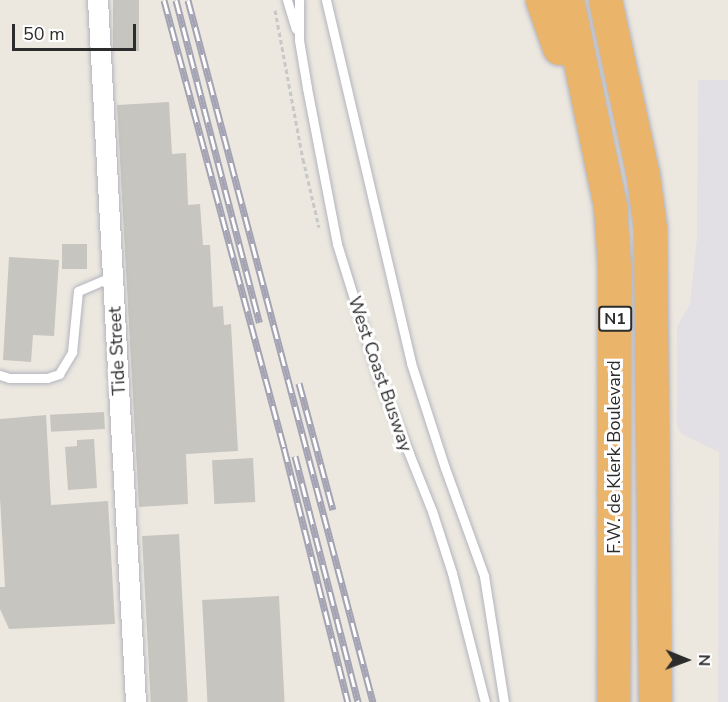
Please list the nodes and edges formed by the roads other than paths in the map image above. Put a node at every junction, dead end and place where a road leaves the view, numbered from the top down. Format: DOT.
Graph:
graph roads {
  1 [pos="98,0"];
  2 [pos="287,0"];
  3 [pos="298,0"];
  4 [pos="326,0"];
  5 [pos="542,0"];
  6 [pos="567,0"];
  7 [pos="605,0"];
  8 [pos="299,40"];
  9 [pos="601,159"];
  10 [pos="112,276"];
  11 [pos="0,375"];
  12 [pos="652,503"];
  13 [pos="136,702"];
  14 [pos="485,702"];
  15 [pos="504,702"];
  16 [pos="613,702"];
  17 [pos="655,702"];
  18 [pos="676,702"];
  1 -- 10 [label="street, Tide Street"];
  2 -- 8 [label="lane, West Coast Busway"];
  3 -- 8 [label="lane, West Coast Busway"];
  4 -- 15 [label="lane"];
  5 -- 9 [label="highway"];
  6 -- 9 [label="highway, F.W. de Klerk Boulevard / N1"];
  7 -- 12 [label="highway, N1"];
  8 -- 14 [label="lane, West Coast Busway"];
  9 -- 16 [label="highway, F.W. de Klerk Boulevard / N1"];
  10 -- 11 [label="lane"];
  10 -- 13 [label="street, Tide Street"];
  12 -- 17 [label="highway, N1"];
  12 -- 18 [label="highway"];
}
